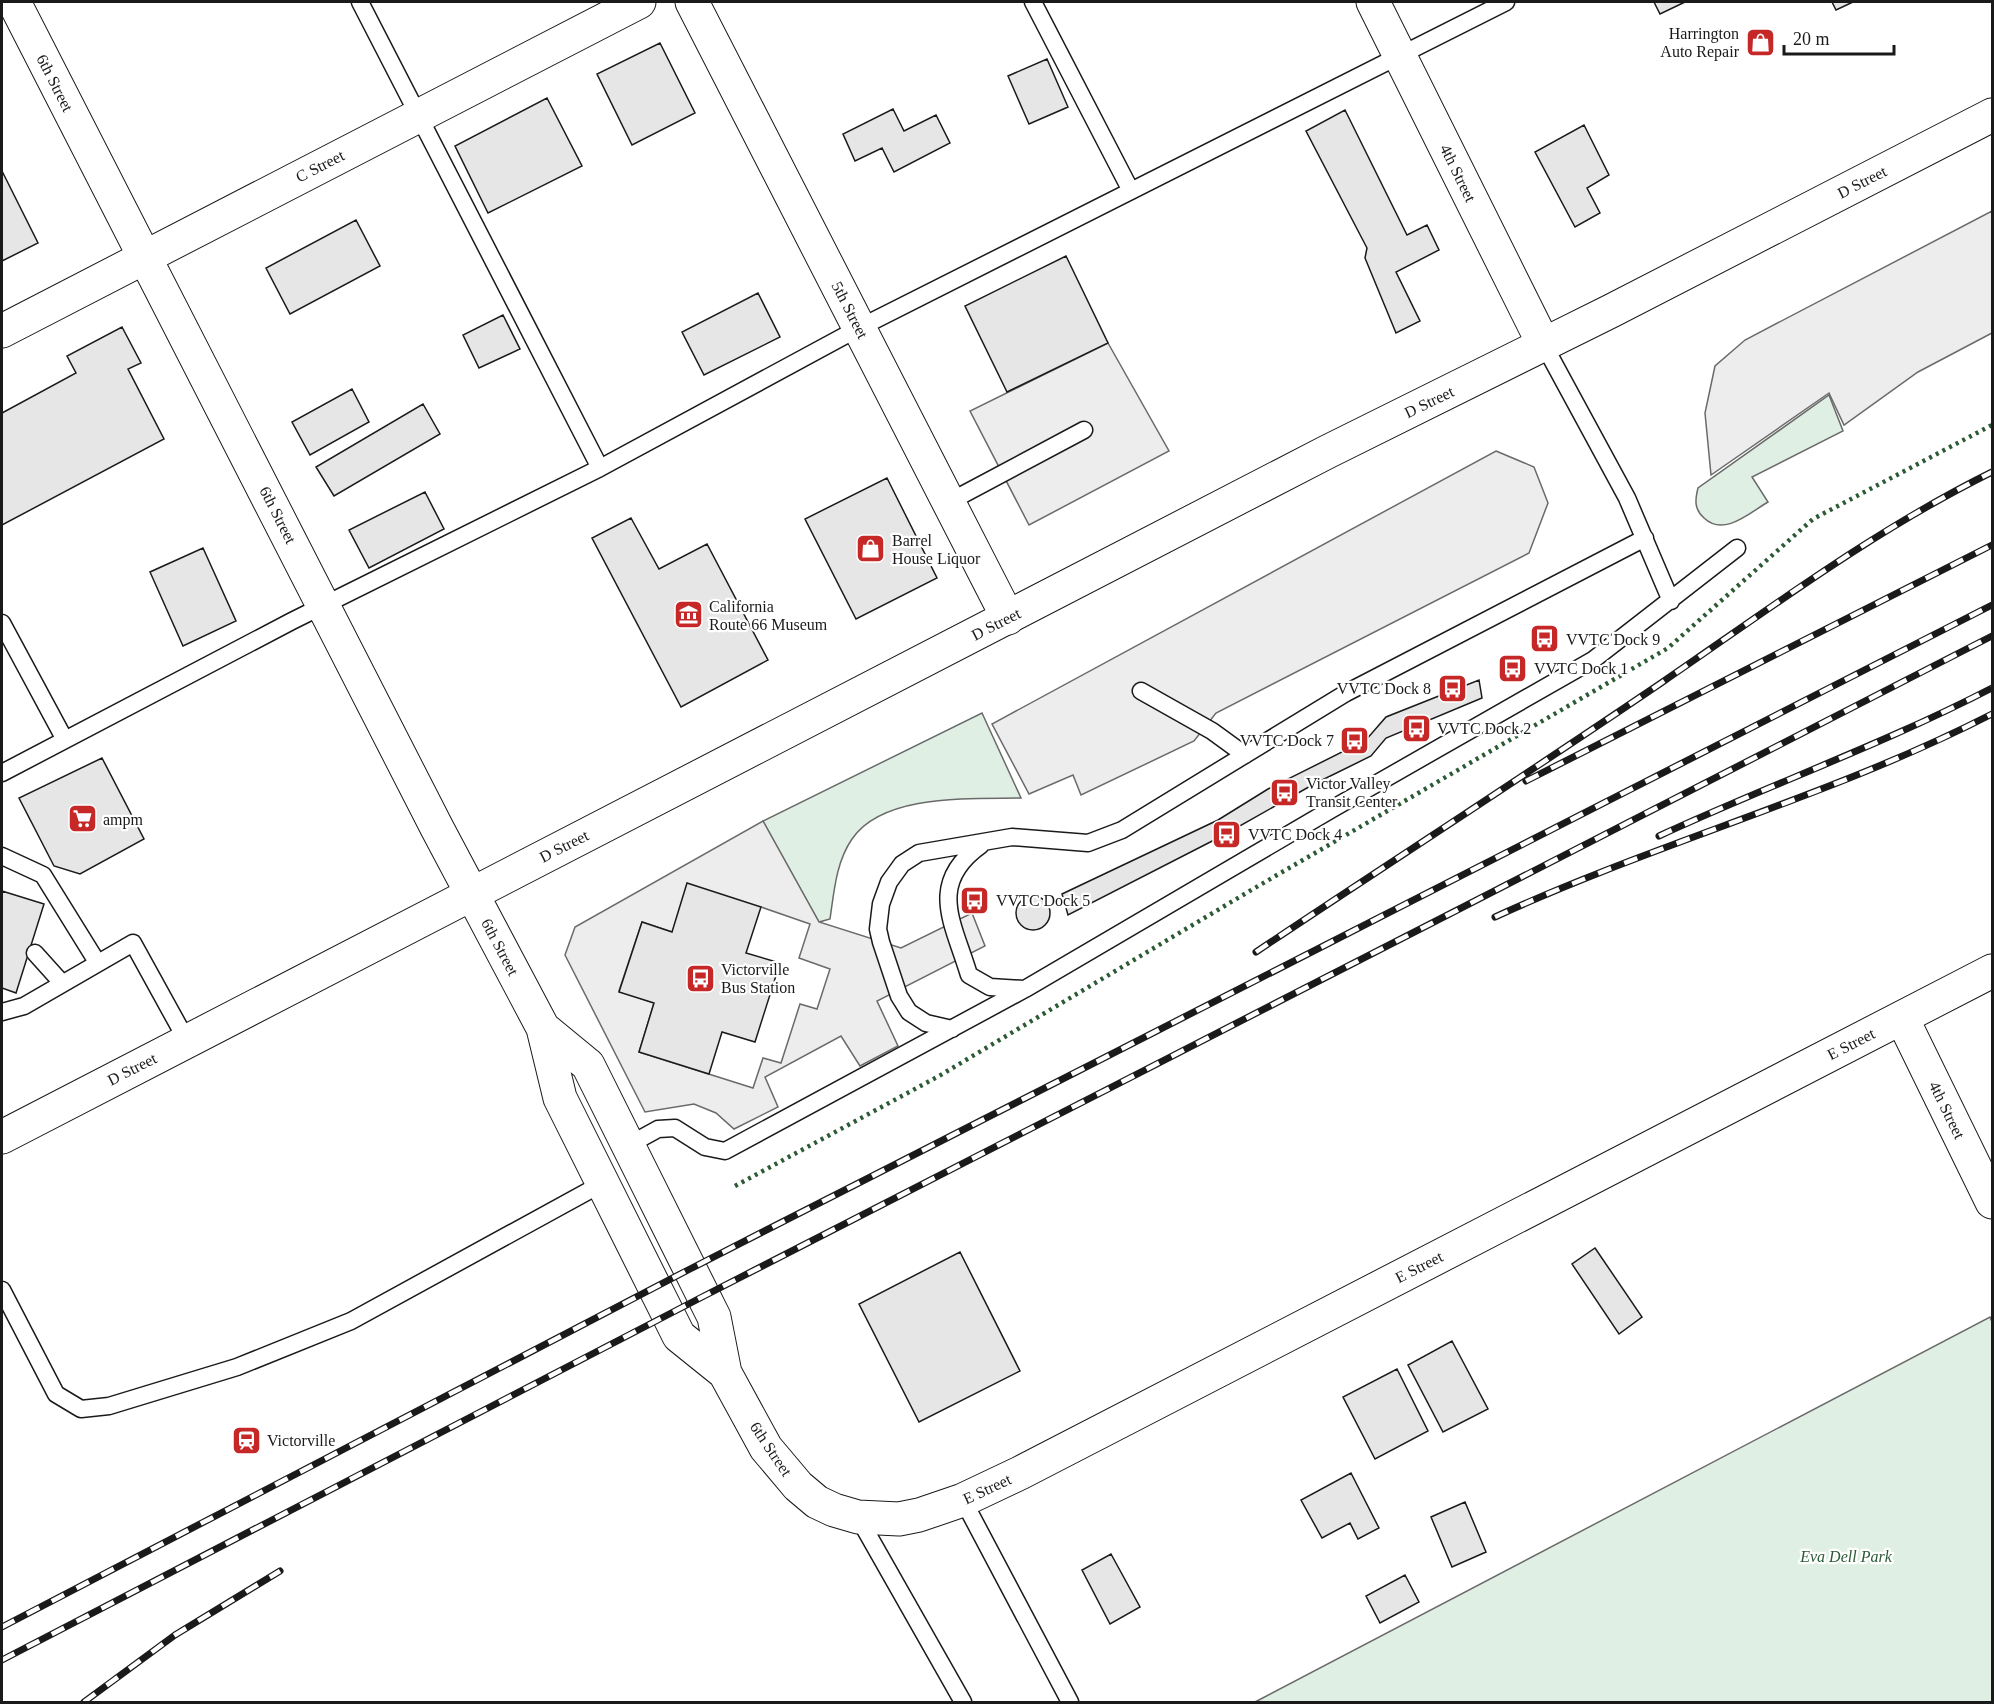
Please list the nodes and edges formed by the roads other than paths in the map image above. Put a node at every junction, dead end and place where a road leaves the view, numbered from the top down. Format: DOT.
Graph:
graph roads {
  1 [pos="14,2"];
  2 [pos="360,2"];
  3 [pos="639,2"];
  4 [pos="692,2"];
  5 [pos="1033,2"];
  6 [pos="1373,2"];
  7 [pos="1506,2"];
  8 [pos="1400,56"];
  9 [pos="1992,115"];
  10 [pos="418,116"];
  11 [pos="1131,191"];
  12 [pos="144,257"];
  13 [pos="859,328"];
  14 [pos="2,331"];
  15 [pos="1544,345"];
  16 [pos="1084,430"];
  17 [pos="600,468"];
  18 [pos="949,502"];
  19 [pos="1645,538"];
  20 [pos="1737,548"];
  21 [pos="1671,601"];
  22 [pos="324,606"];
  23 [pos="1008,618"];
  24 [pos="2,623"];
  25 [pos="1141,691"];
  26 [pos="65,740"];
  27 [pos="1245,755"];
  28 [pos="2,773"];
  29 [pos="986,842"];
  30 [pos="2,856"];
  31 [pos="472,893"];
  32 [pos="35,953"];
  33 [pos="97,962"];
  34 [pos="1992,971"];
  35 [pos="62,983"];
  36 [pos="1025,989"];
  37 [pos="2,1012"];
  38 [pos="1902,1018"];
  39 [pos="543,1028"];
  40 [pos="951,1029"];
  41 [pos="187,1041"];
  42 [pos="2,1137"];
  43 [pos="627,1146"];
  44 [pos="603,1183"];
  45 [pos="1992,1202"];
  46 [pos="2,1290"];
  47 [pos="725,1373"];
  48 [pos="963,1500"];
  49 [pos="846,1514"];
  50 [pos="963,1702"];
  51 [pos="1070,1702"];
  1 -- 12 [label="street, 6th Street"];
  2 -- 10 [label="lane"];
  3 -- 10 [label="street, C Street"];
  4 -- 13 [label="street, 5th Street"];
  5 -- 11 [label="lane"];
  6 -- 8 [label="street, 4th Street"];
  7 -- 8 [label="lane"];
  8 -- 11 [label="lane"];
  8 -- 15 [label="street, 4th Street"];
  9 -- 15 [label="street, D Street"];
  10 -- 12 [label="street, C Street"];
  10 -- 17 [label="lane"];
  11 -- 13 [label="lane"];
  12 -- 14 [label="street, C Street"];
  12 -- 22 [label="street, 6th Street"];
  13 -- 17 [label="lane"];
  13 -- 18 [label="street, 5th Street"];
  15 -- 19 [label="lane"];
  15 -- 23 [label="street, D Street"];
  16 -- 18 [label="lane"];
  17 -- 22 [label="lane"];
  18 -- 23 [label="street, 5th Street"];
  19 -- 21 [label="lane"];
  19 -- 27 [label="lane"];
  20 -- 21 [label="lane"];
  21 -- 36 [label="lane"];
  22 -- 26 [label="lane"];
  22 -- 31 [label="street, 6th Street"];
  23 -- 31 [label="street, D Street"];
  24 -- 26 [label="lane"];
  25 -- 27 [label="lane"];
  26 -- 28 [label="lane"];
  27 -- 29 [label="lane"];
  29 -- 36 [label="lane"];
  29 -- 40 [label="lane"];
  30 -- 33 [label="lane"];
  31 -- 39 [label="street, 6th Street"];
  31 -- 41 [label="street, D Street"];
  32 -- 35 [label="lane"];
  33 -- 35 [label="lane"];
  33 -- 41 [label="lane"];
  34 -- 38 [label="street, E Street"];
  35 -- 37 [label="lane"];
  36 -- 40 [label="lane"];
  38 -- 45 [label="street, 4th Street"];
  38 -- 48 [label="street, E Street"];
  39 -- 43 [label="street, 6th Street"];
  39 -- 44 [label="street, 6th Street"];
  40 -- 43 [label="lane"];
  41 -- 42 [label="street, D Street"];
  43 -- 47 [label="street, 6th Street"];
  44 -- 46 [label="lane"];
  44 -- 47 [label="street, 6th Street"];
  47 -- 49 [label="street, 6th Street"];
  48 -- 49 [label="street, E Street"];
  48 -- 51 [label="lane"];
  49 -- 50 [label="lane"];
}
